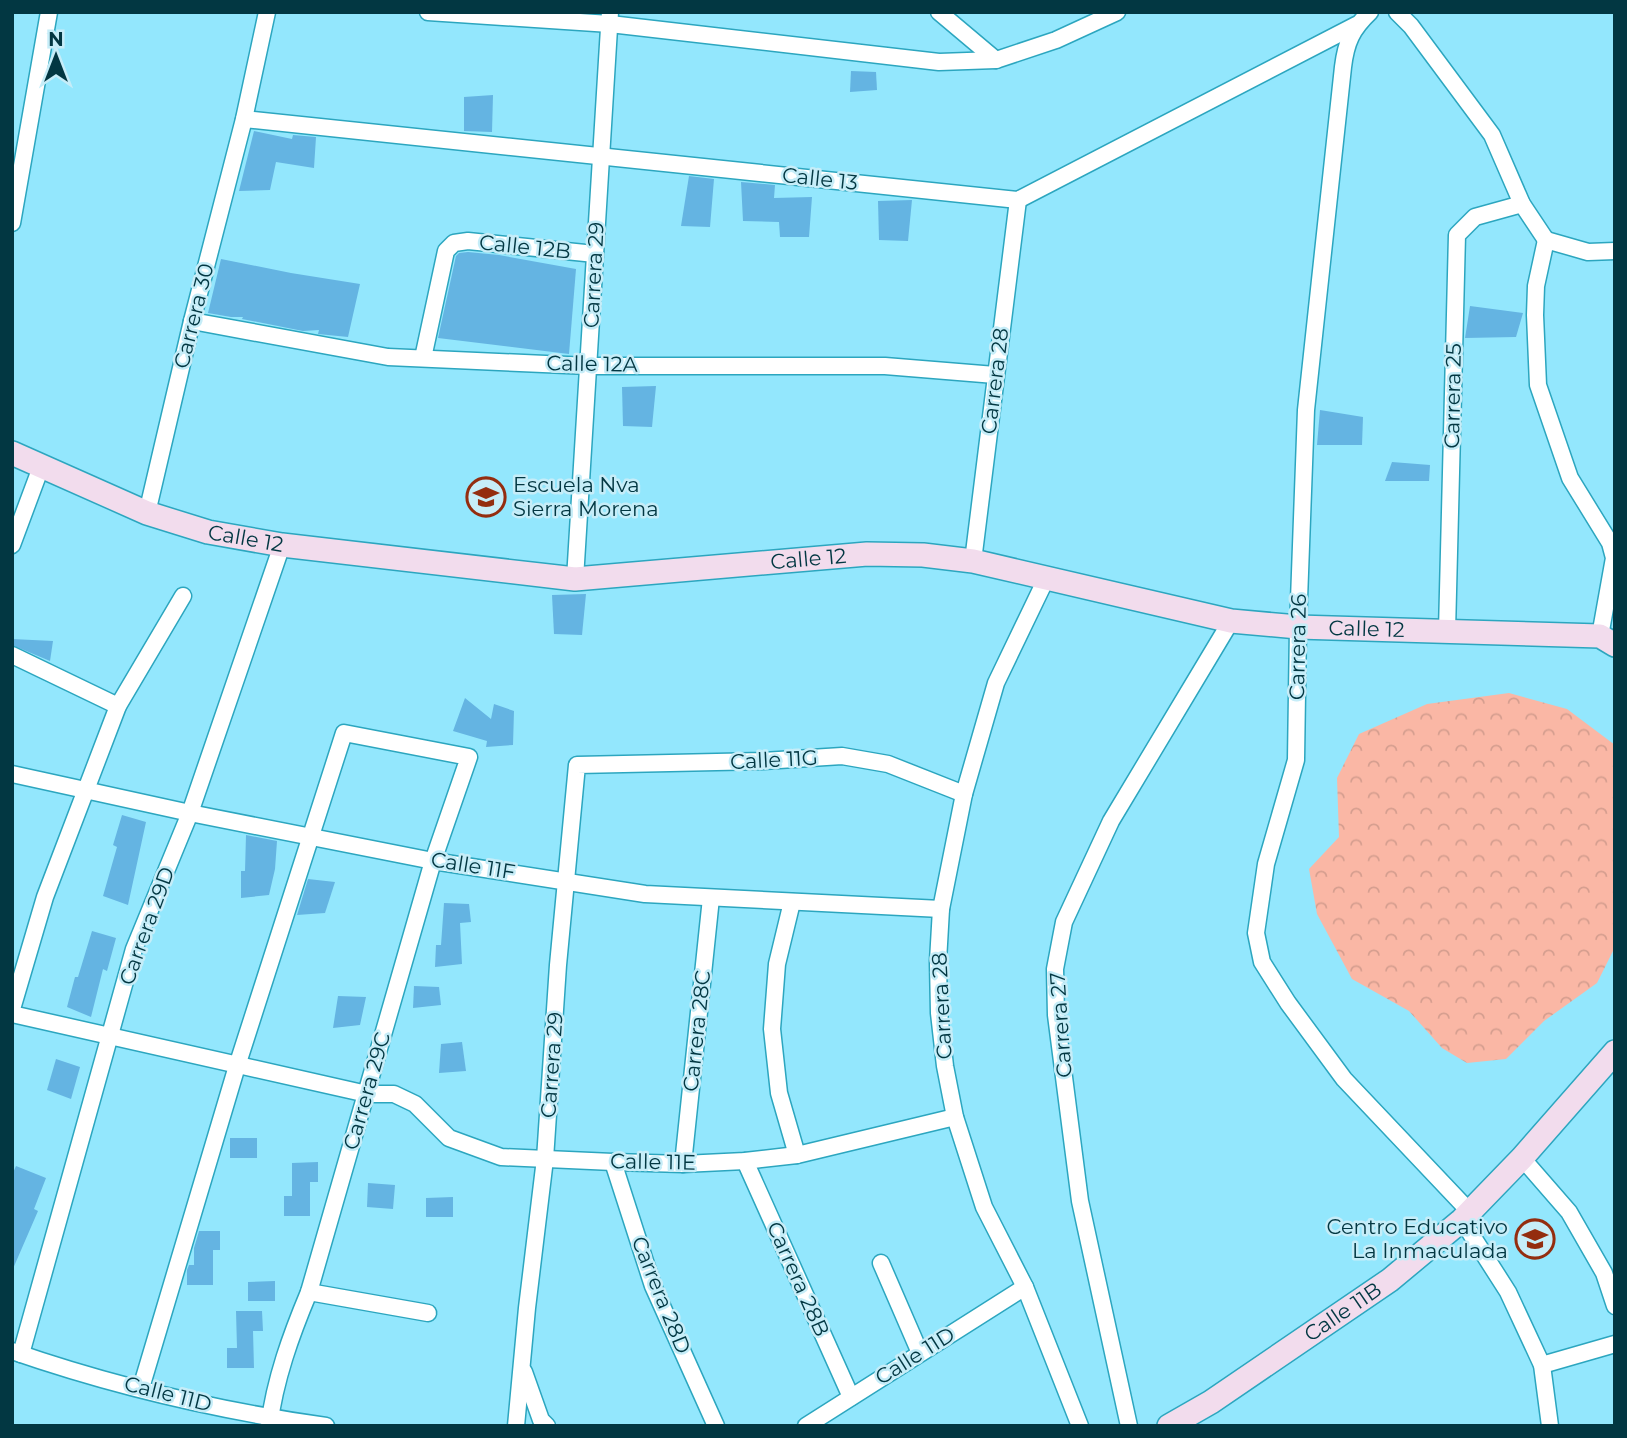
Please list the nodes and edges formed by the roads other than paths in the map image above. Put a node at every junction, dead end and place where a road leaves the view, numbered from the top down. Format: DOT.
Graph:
graph roads {
  1 [pos="49,12"];
  2 [pos="267,12"];
  3 [pos="428,12"];
  4 [pos="939,12"];
  5 [pos="1117,12"];
  6 [pos="1370,12"];
  7 [pos="1397,12"];
  8 [pos="1090,17"];
  9 [pos="610,18"];
  10 [pos="1356,25"];
  11 [pos="996,61"];
  12 [pos="244,120"];
  13 [pos="601,155"];
  14 [pos="1018,200"];
  15 [pos="1522,204"];
  16 [pos="12,223"];
  17 [pos="1546,240"];
  18 [pos="1615,251"];
  19 [pos="595,254"];
  20 [pos="192,321"];
  21 [pos="423,358"];
  22 [pos="589,366"];
  23 [pos="995,374"];
  24 [pos="12,453"];
  25 [pos="41,467"];
  26 [pos="147,513"];
  27 [pos="12,545"];
  28 [pos="282,545"];
  29 [pos="973,561"];
  30 [pos="575,579"];
  31 [pos="1046,579"];
  32 [pos="183,596"];
  33 [pos="1231,621"];
  34 [pos="1298,627"];
  35 [pos="1447,631"];
  36 [pos="1608,640"];
  37 [pos="12,656"];
  38 [pos="118,706"];
  39 [pos="577,765"];
  40 [pos="12,774"];
  41 [pos="85,790"];
  42 [pos="964,794"];
  43 [pos="190,813"];
  44 [pos="310,837"];
  45 [pos="433,861"];
  46 [pos="566,880"];
  47 [pos="711,898"];
  48 [pos="792,902"];
  49 [pos="941,909"];
  50 [pos="12,1011"];
  51 [pos="111,1035"];
  52 [pos="1615,1052"];
  53 [pos="237,1066"];
  54 [pos="366,1094"];
  55 [pos="955,1117"];
  56 [pos="797,1155"];
  57 [pos="1522,1158"];
  58 [pos="545,1159"];
  59 [pos="745,1161"];
  60 [pos="613,1162"];
  61 [pos="683,1164"];
  62 [pos="1466,1216"];
  63 [pos="881,1263"];
  64 [pos="1024,1287"];
  65 [pos="309,1292"];
  66 [pos="1615,1306"];
  67 [pos="428,1313"];
  68 [pos="1615,1344"];
  69 [pos="17,1352"];
  70 [pos="920,1353"];
  71 [pos="522,1363"];
  72 [pos="1542,1365"];
  73 [pos="141,1388"];
  74 [pos="852,1397"];
  75 [pos="270,1422"];
  76 [pos="326,1426"];
  77 [pos="516,1426"];
  78 [pos="547,1426"];
  79 [pos="716,1426"];
  80 [pos="806,1426"];
  81 [pos="1080,1426"];
  82 [pos="1129,1426"];
  83 [pos="1169,1426"];
  84 [pos="1550,1426"];
  1 -- 16 [label="street"];
  2 -- 12 [label="street, Carrera 30"];
  3 -- 9 [label="street"];
  4 -- 11 [label="street"];
  5 -- 8 [label="street"];
  6 -- 10 [label="street, Carrera 26"];
  7 -- 15 [label="street"];
  8 -- 11 [label="street"];
  9 -- 11 [label="street"];
  9 -- 13 [label="street, Carrera 29"];
  10 -- 14 [label="street"];
  10 -- 34 [label="street, Carrera 26"];
  12 -- 13 [label="street, Calle 13"];
  12 -- 20 [label="street, Carrera 30"];
  13 -- 14 [label="street, Calle 13"];
  13 -- 19 [label="street, Carrera 29"];
  14 -- 23 [label="street, Carrera 28"];
  15 -- 17 [label="street"];
  15 -- 35 [label="street, Carrera 25"];
  17 -- 18 [label="street"];
  17 -- 36 [label="street"];
  19 -- 21 [label="street, Calle 12B"];
  19 -- 22 [label="street, Carrera 29"];
  20 -- 21 [label="street, Calle 12A"];
  20 -- 26 [label="street, Carrera 30"];
  21 -- 22 [label="street, Calle 12A"];
  22 -- 23 [label="street, Calle 12A"];
  22 -- 30 [label="street, Carrera 29"];
  23 -- 29 [label="street, Carrera 28"];
  24 -- 25 [label="street, Calle 12"];
  25 -- 26 [label="street, Calle 12"];
  25 -- 27 [label="street"];
  26 -- 28 [label="street, Calle 12"];
  28 -- 30 [label="street, Calle 12"];
  28 -- 43 [label="street, Carrera 29D"];
  29 -- 30 [label="street, Calle 12"];
  29 -- 31 [label="street, Calle 12"];
  31 -- 33 [label="street, Calle 12"];
  31 -- 42 [label="street, Carrera 28"];
  32 -- 38 [label="street"];
  33 -- 34 [label="street, Calle 12"];
  33 -- 82 [label="street, Carrera 27"];
  34 -- 35 [label="street, Calle 12"];
  34 -- 62 [label="street, Carrera 26"];
  35 -- 36 [label="street, Calle 12"];
  37 -- 38 [label="street"];
  38 -- 41 [label="street"];
  39 -- 42 [label="street, Calle 11G"];
  39 -- 46 [label="street, Carrera 29"];
  40 -- 41 [label="street, Calle 11F"];
  41 -- 43 [label="street, Calle 11F"];
  41 -- 50 [label="street"];
  42 -- 49 [label="street, Carrera 28"];
  43 -- 44 [label="street, Calle 11F"];
  43 -- 51 [label="street, Carrera 29D"];
  44 -- 45 [label="street, Calle 11F"];
  44 -- 45 [label="street, Carrera 29C"];
  44 -- 53 [label="street"];
  45 -- 46 [label="street, Calle 11F"];
  45 -- 54 [label="street, Carrera 29C"];
  46 -- 47 [label="street, Calle 11F"];
  46 -- 58 [label="street, Carrera 29"];
  47 -- 48 [label="street, Calle 11F"];
  47 -- 61 [label="street, Carrera 28C"];
  48 -- 49 [label="street, Calle 11F"];
  48 -- 56 [label="street"];
  49 -- 55 [label="street, Carrera 28"];
  50 -- 51 [label="street, Calle 11E"];
  51 -- 53 [label="street, Calle 11E"];
  51 -- 69 [label="street, Carrera 29D"];
  52 -- 57 [label="street, Calle 11B"];
  53 -- 54 [label="street, Calle 11E"];
  53 -- 73 [label="street"];
  54 -- 58 [label="street, Calle 11E"];
  54 -- 65 [label="street, Carrera 29C"];
  55 -- 56 [label="street, Calle 11E"];
  55 -- 64 [label="street, Carrera 28"];
  56 -- 59 [label="street, Calle 11E"];
  57 -- 62 [label="street, Calle 11B"];
  57 -- 66 [label="street"];
  58 -- 60 [label="street, Calle 11E"];
  58 -- 71 [label="street, Carrera 29"];
  59 -- 61 [label="street, Calle 11E"];
  59 -- 74 [label="street, Carrera 28B"];
  60 -- 61 [label="street, Calle 11E"];
  60 -- 79 [label="street, Carrera 28D"];
  62 -- 72 [label="street, Carrera 26"];
  62 -- 83 [label="street, Calle 11B"];
  63 -- 70 [label="street"];
  64 -- 70 [label="street, Calle 11D"];
  64 -- 81 [label="street, Carrera 28"];
  65 -- 67 [label="street"];
  65 -- 75 [label="street, Carrera 29C"];
  68 -- 72 [label="street"];
  69 -- 73 [label="street, Calle 11D"];
  70 -- 74 [label="street, Calle 11D"];
  71 -- 77 [label="street, Carrera 29"];
  71 -- 78 [label="street, Carrera 29"];
  72 -- 84 [label="street, Carrera 26"];
  73 -- 75 [label="street, Calle 11D"];
  74 -- 80 [label="street, Calle 11D"];
  75 -- 76 [label="street, Calle 11D"];
}
